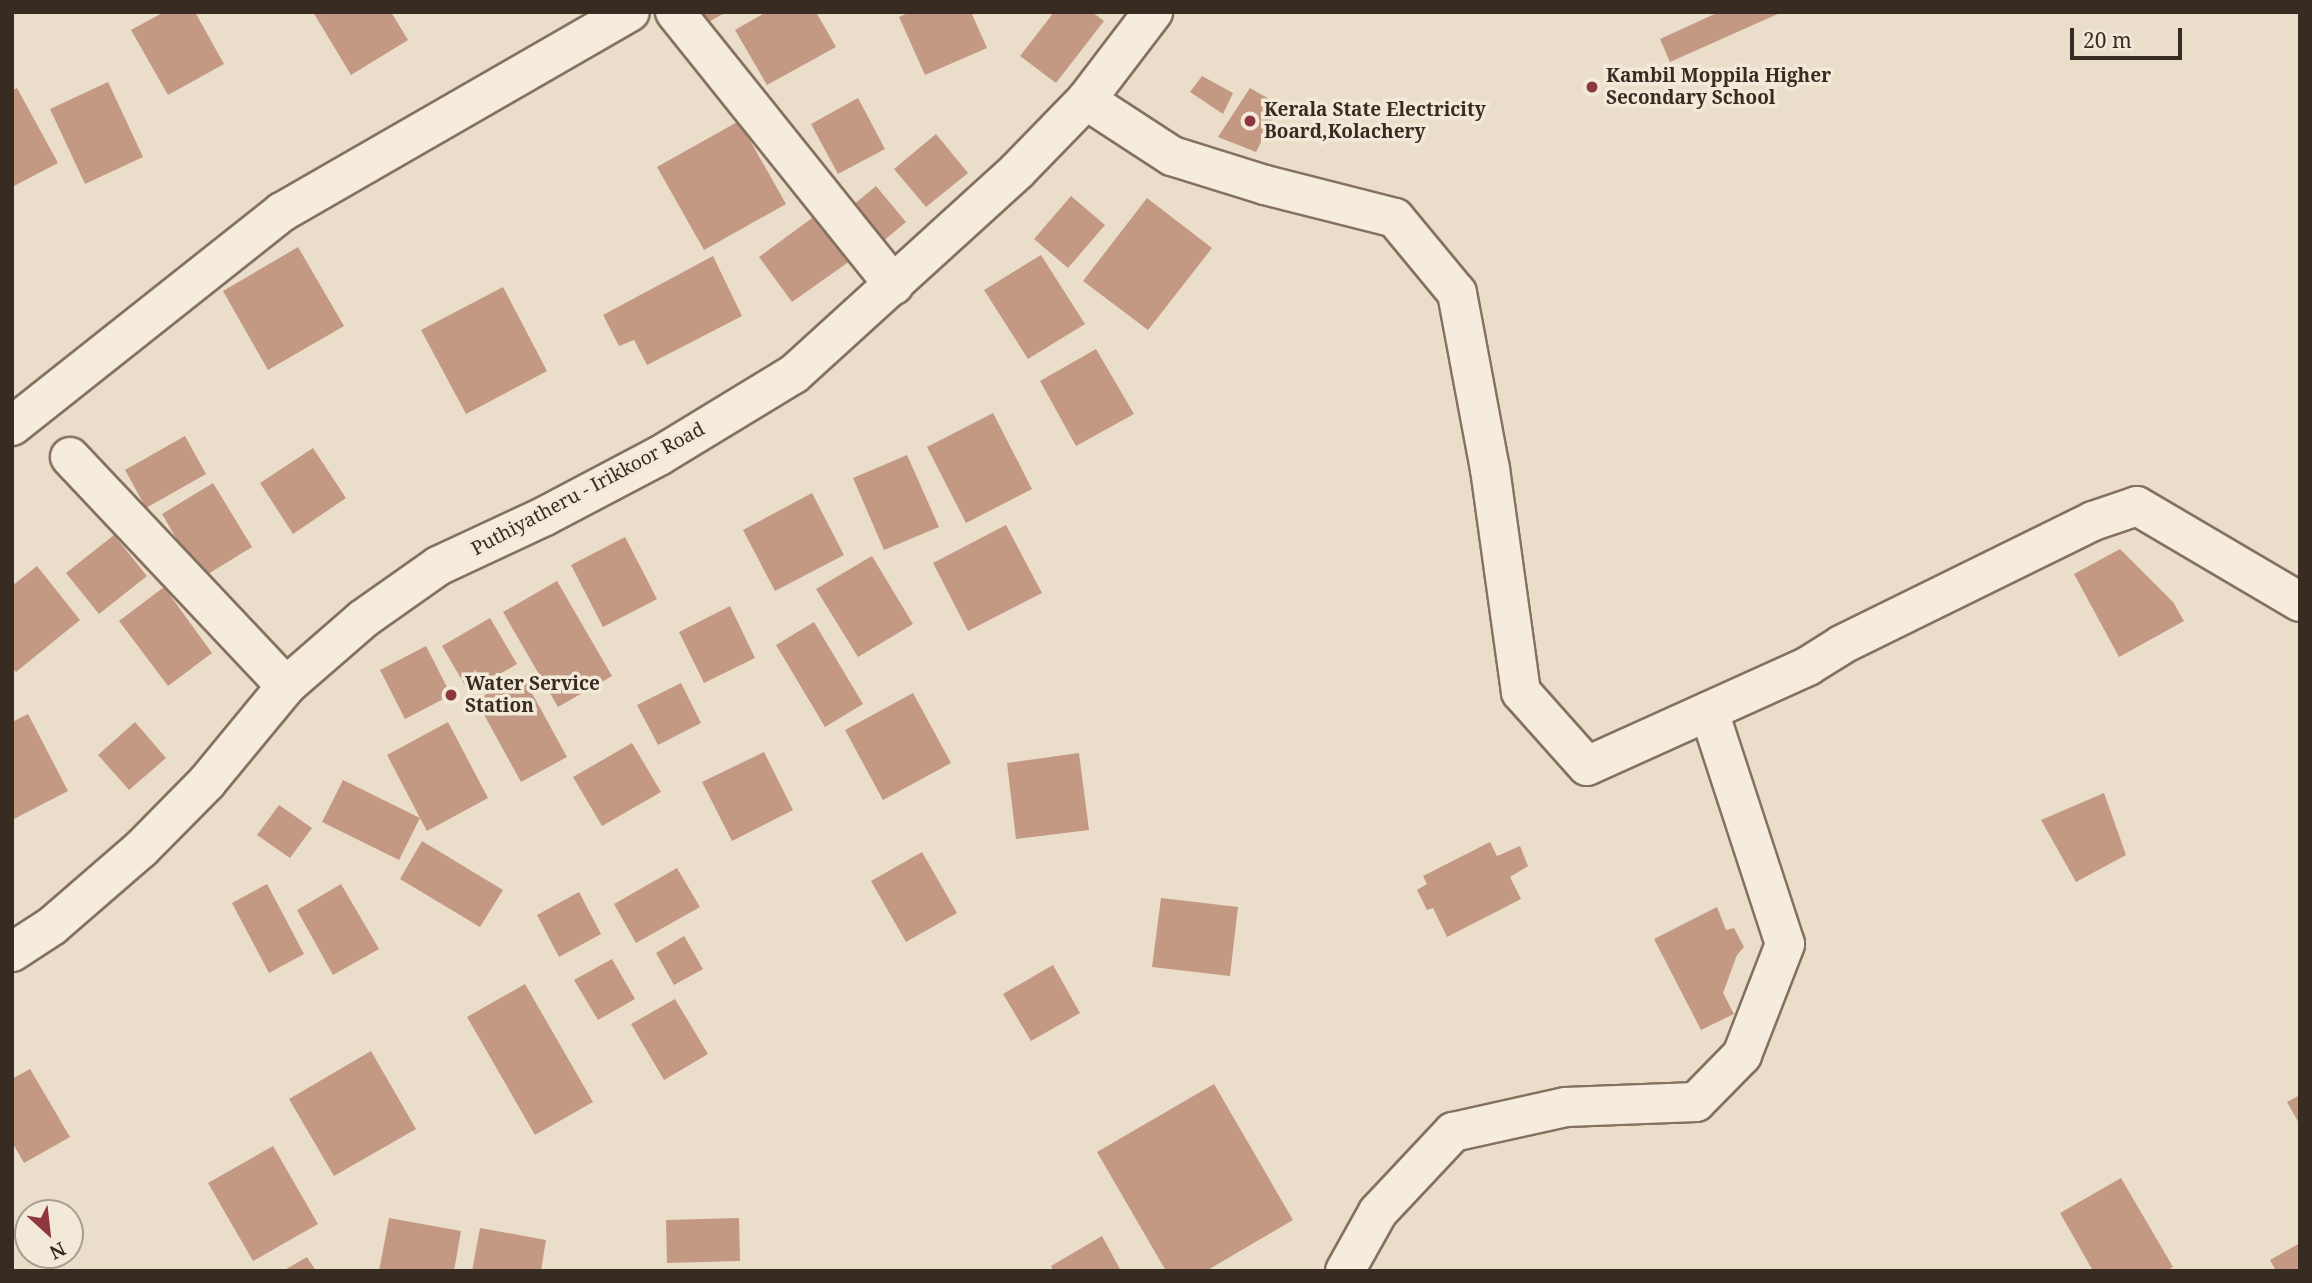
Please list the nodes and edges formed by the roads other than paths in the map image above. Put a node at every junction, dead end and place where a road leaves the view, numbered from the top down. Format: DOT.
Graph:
graph roads {
  1 [pos="630,12"];
  2 [pos="675,12"];
  3 [pos="1153,12"];
  4 [pos="1086,100"];
  5 [pos="894,285"];
  6 [pos="12,426"];
  7 [pos="69,457"];
  8 [pos="2300,602"];
  9 [pos="286,686"];
  10 [pos="1709,710"];
  11 [pos="12,952"];
  12 [pos="1345,1271"];
  1 -- 6 [label="street"];
  2 -- 5 [label="street"];
  3 -- 4 [label="street, Puthiyatheru - Irikkoor Road"];
  4 -- 5 [label="street, Puthiyatheru - Irikkoor Road"];
  4 -- 10 [label="street"];
  5 -- 9 [label="street, Puthiyatheru - Irikkoor Road"];
  7 -- 9 [label="street"];
  8 -- 10 [label="street"];
  9 -- 11 [label="street, Puthiyatheru - Irikkoor Road"];
  10 -- 12 [label="street"];
}
